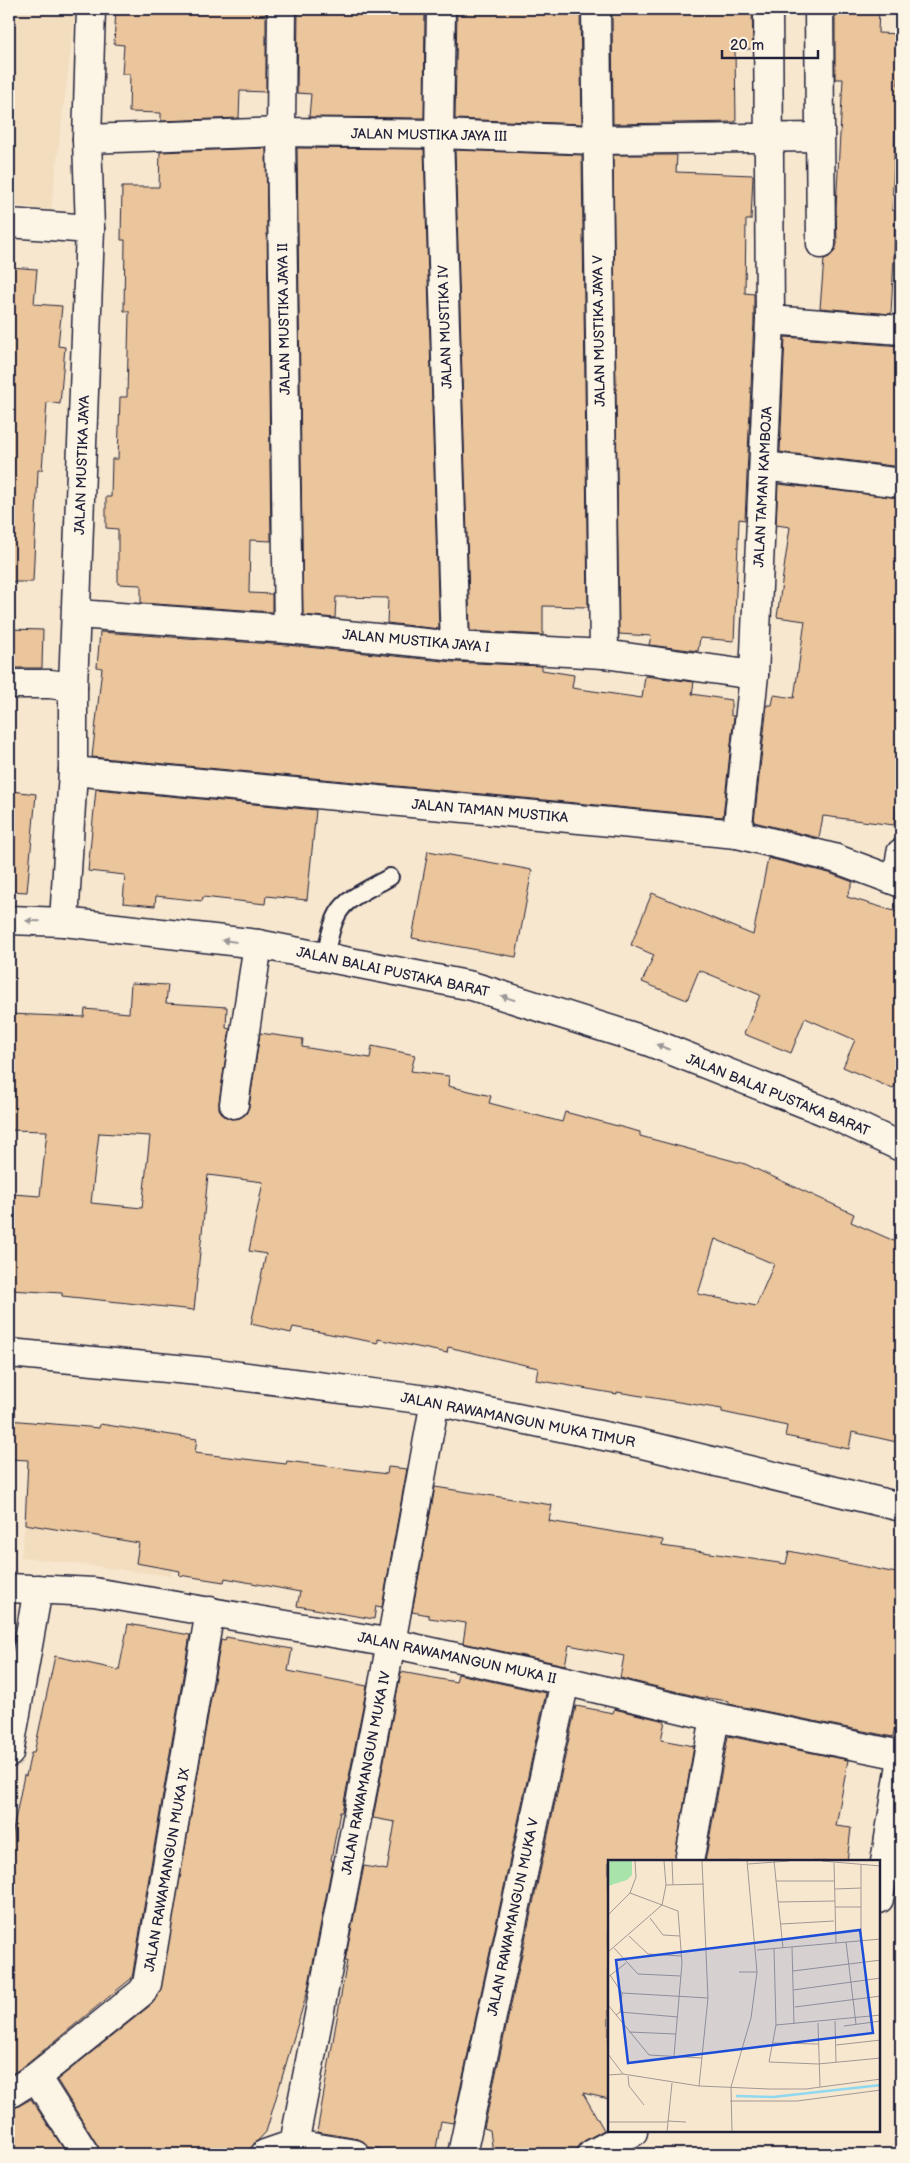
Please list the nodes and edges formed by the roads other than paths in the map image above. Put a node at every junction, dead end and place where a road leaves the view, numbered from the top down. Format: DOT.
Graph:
graph roads {
  1 [pos="91,9"];
  2 [pos="282,9"];
  3 [pos="442,9"];
  4 [pos="596,9"];
  5 [pos="768,9"];
  6 [pos="819,9"];
  7 [pos="281,132"];
  8 [pos="439,134"];
  9 [pos="820,137"];
  10 [pos="87,138"];
  11 [pos="770,139"];
  12 [pos="597,140"];
  13 [pos="9,224"];
  14 [pos="90,228"];
  15 [pos="822,244"];
  16 [pos="770,320"];
  17 [pos="901,330"];
  18 [pos="764,466"];
  19 [pos="901,483"];
  20 [pos="77,614"];
  21 [pos="288,629"];
  22 [pos="455,646"];
  23 [pos="604,654"];
  24 [pos="754,675"];
  25 [pos="9,684"];
  26 [pos="73,687"];
  27 [pos="73,771"];
  28 [pos="737,834"];
  29 [pos="901,853"];
  30 [pos="390,877"];
  31 [pos="899,882"];
  32 [pos="9,920"];
  33 [pos="64,922"];
  34 [pos="258,944"];
  35 [pos="324,958"];
  36 [pos="234,1104"];
  37 [pos="901,1147"];
  38 [pos="9,1353"];
  39 [pos="435,1401"];
  40 [pos="901,1507"];
  41 [pos="9,1588"];
  42 [pos="38,1589"];
  43 [pos="210,1611"];
  44 [pos="391,1643"];
  45 [pos="564,1681"];
  46 [pos="715,1717"];
  47 [pos="9,1753"];
  48 [pos="901,1755"];
  49 [pos="901,1764"];
  50 [pos="689,1860"];
  51 [pos="880,1893"];
  52 [pos="36,2076"];
  53 [pos="9,2094"];
  54 [pos="631,2133"];
  55 [pos="294,2144"];
  56 [pos="84,2154"];
  57 [pos="265,2154"];
  58 [pos="355,2154"];
  59 [pos="462,2154"];
  60 [pos="592,2154"];
  1 -- 10 [label="street, JALAN MUSTIKA JAYA"];
  2 -- 7 [label="street, JALAN MUSTIKA JAYA II"];
  3 -- 8 [label="street, JALAN MUSTIKA IV"];
  4 -- 12 [label="street, JALAN MUSTIKA JAYA V"];
  5 -- 11 [label="street, JALAN TAMAN KAMBOJA"];
  6 -- 9 [label="street"];
  7 -- 8 [label="street, JALAN MUSTIKA JAYA III"];
  7 -- 10 [label="street, JALAN MUSTIKA JAYA III"];
  7 -- 21 [label="street, JALAN MUSTIKA JAYA II"];
  8 -- 12 [label="street, JALAN MUSTIKA JAYA III"];
  8 -- 22 [label="street, JALAN MUSTIKA IV"];
  9 -- 11 [label="street"];
  9 -- 15 [label="street"];
  10 -- 14 [label="street, JALAN MUSTIKA JAYA"];
  11 -- 12 [label="street, JALAN MUSTIKA JAYA III"];
  11 -- 16 [label="street, JALAN TAMAN KAMBOJA"];
  12 -- 23 [label="street, JALAN MUSTIKA JAYA V"];
  13 -- 14 [label="street"];
  14 -- 20 [label="street, JALAN MUSTIKA JAYA"];
  16 -- 17 [label="street"];
  16 -- 18 [label="street, JALAN TAMAN KAMBOJA"];
  18 -- 19 [label="street"];
  18 -- 24 [label="street, JALAN TAMAN KAMBOJA"];
  20 -- 21 [label="street, JALAN MUSTIKA JAYA I"];
  20 -- 26 [label="street, JALAN MUSTIKA JAYA"];
  21 -- 22 [label="street, JALAN MUSTIKA JAYA I"];
  22 -- 23 [label="street, JALAN MUSTIKA JAYA I"];
  23 -- 24 [label="street, JALAN MUSTIKA JAYA I"];
  24 -- 28 [label="street, JALAN TAMAN KAMBOJA"];
  25 -- 26 [label="street"];
  26 -- 27 [label="street, JALAN MUSTIKA JAYA"];
  27 -- 28 [label="street, JALAN TAMAN MUSTIKA"];
  27 -- 33 [label="street, JALAN MUSTIKA JAYA"];
  28 -- 31 [label="street, JALAN TAMAN MUSTIKA"];
  29 -- 31 [label="street"];
  30 -- 35 [label="lane"];
  33 -- 32 [label="street, JALAN BALAI PUSTAKA BARAT, one-way"];
  34 -- 33 [label="street, JALAN BALAI PUSTAKA BARAT, one-way"];
  34 -- 35 [label="street, JALAN BALAI PUSTAKA BARAT"];
  34 -- 36 [label="street"];
  37 -- 35 [label="street, JALAN BALAI PUSTAKA BARAT, one-way"];
  38 -- 39 [label="street, JALAN RAWAMANGUN MUKA TIMUR"];
  39 -- 40 [label="street, JALAN RAWAMANGUN MUKA TIMUR"];
  39 -- 44 [label="street, JALAN RAWAMANGUN MUKA IV"];
  41 -- 42 [label="street, JALAN RAWAMANGUN MUKA II"];
  42 -- 43 [label="street, JALAN RAWAMANGUN MUKA II"];
  42 -- 47 [label="street"];
  43 -- 44 [label="street, JALAN RAWAMANGUN MUKA II"];
  43 -- 52 [label="street, JALAN RAWAMANGUN MUKA IX"];
  44 -- 45 [label="street, JALAN RAWAMANGUN MUKA II"];
  44 -- 55 [label="street, JALAN RAWAMANGUN MUKA IV"];
  45 -- 46 [label="street, JALAN RAWAMANGUN MUKA II"];
  45 -- 59 [label="street, JALAN RAWAMANGUN MUKA V"];
  46 -- 48 [label="street, JALAN RAWAMANGUN MUKA II"];
  46 -- 50 [label="street"];
  49 -- 51 [label="street"];
  52 -- 53 [label="street, JALAN RAWAMANGUN MUKA IX"];
  52 -- 56 [label="street"];
  54 -- 60 [label="street"];
  55 -- 57 [label="street"];
  55 -- 58 [label="street"];
}
